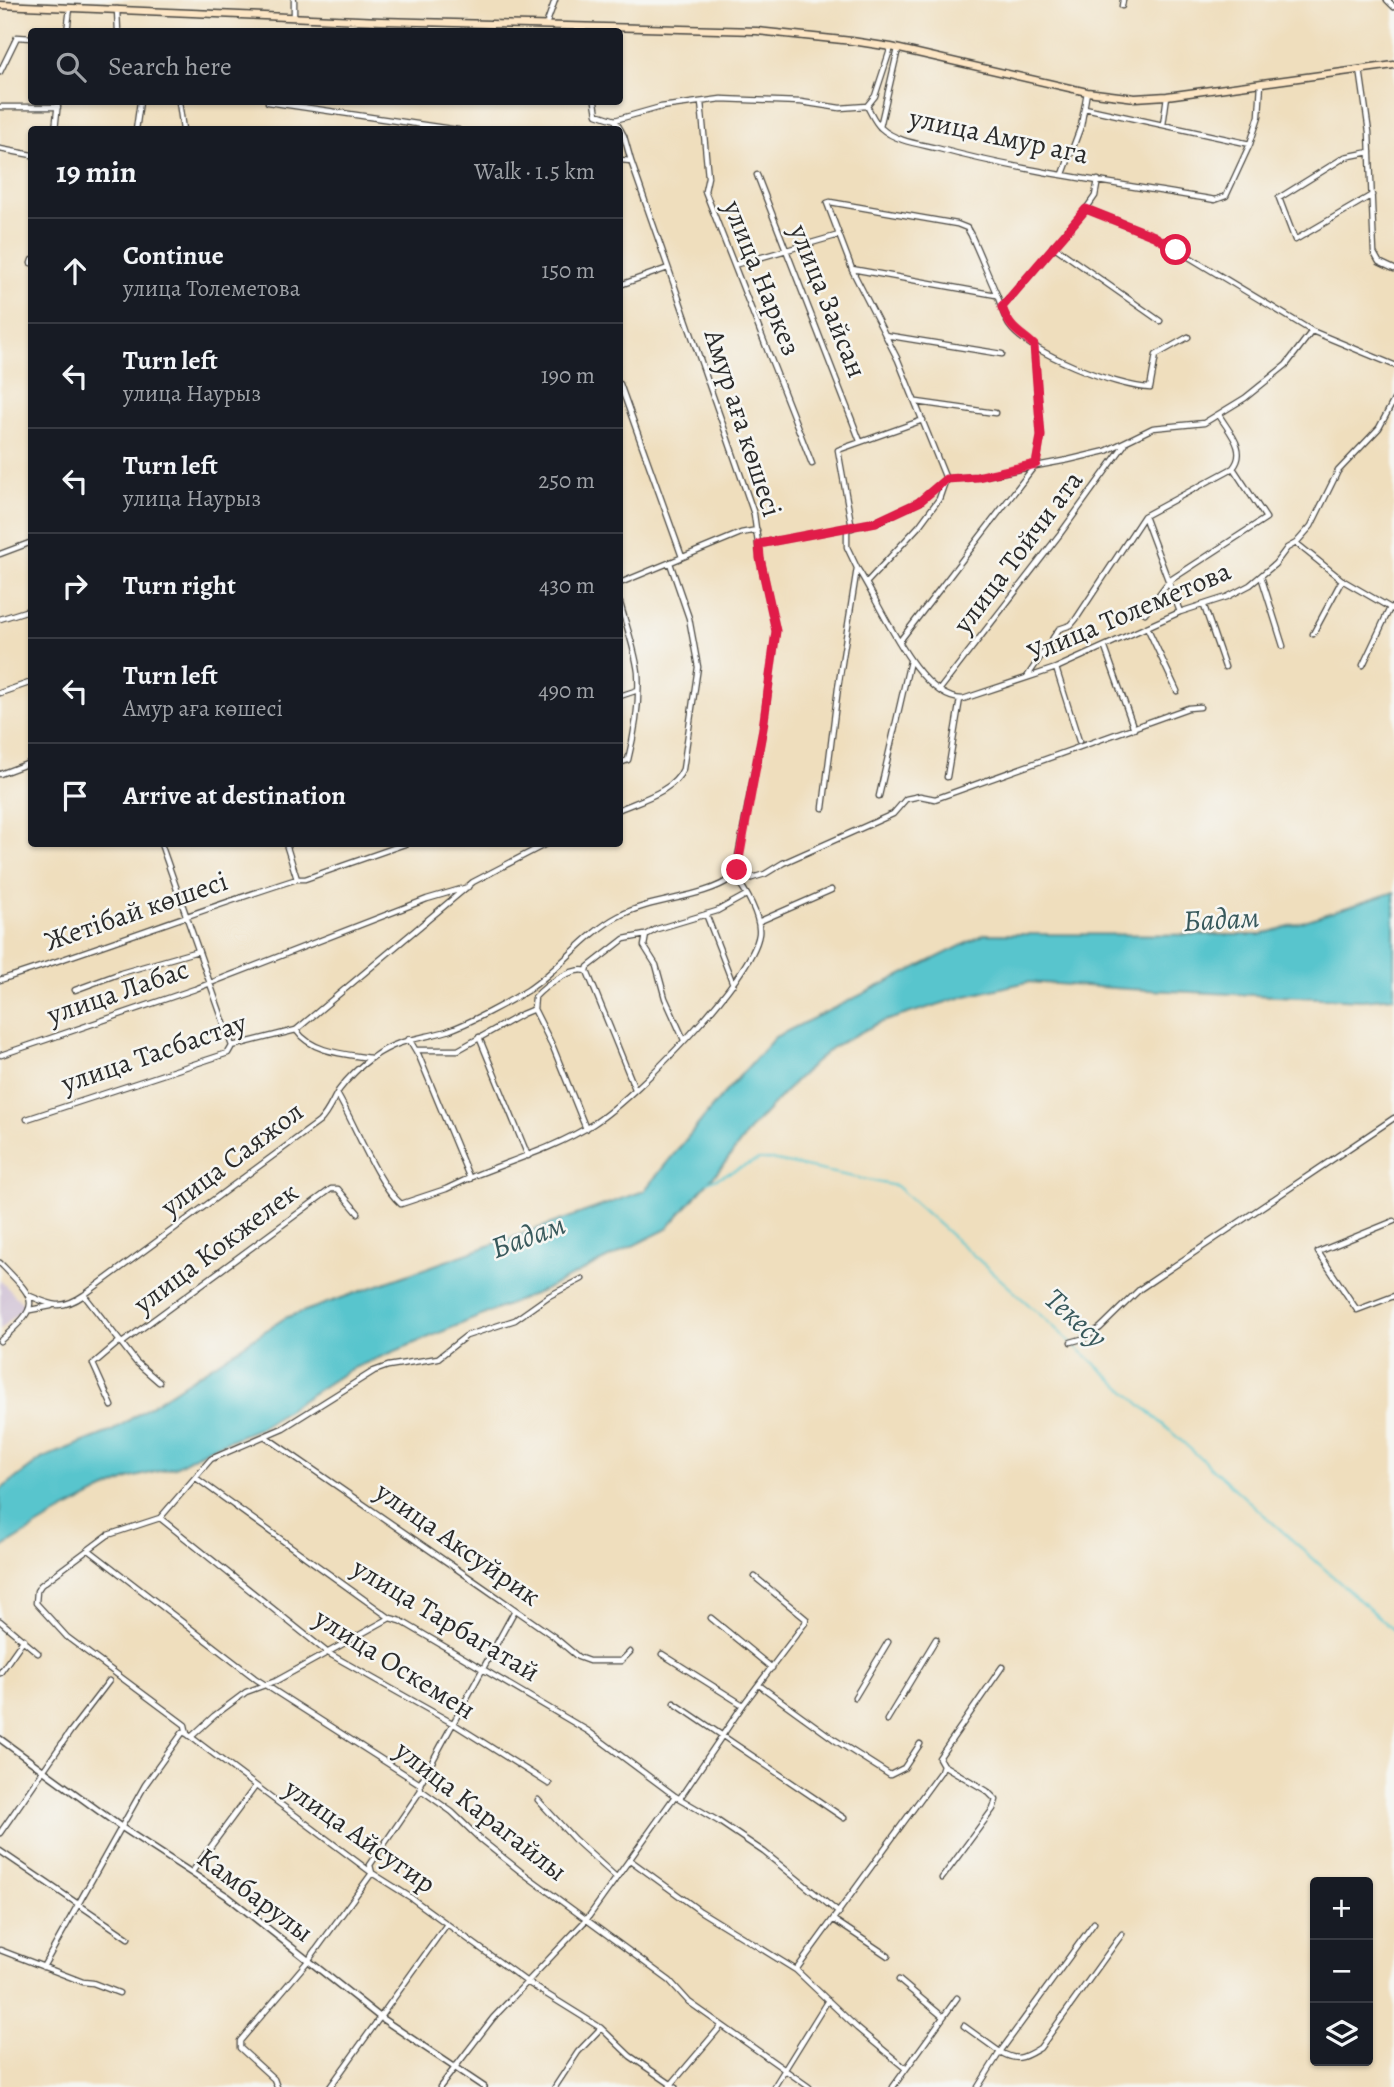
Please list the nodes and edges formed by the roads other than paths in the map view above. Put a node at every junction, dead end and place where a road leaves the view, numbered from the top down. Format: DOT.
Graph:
graph roads {
  1 [pos="294,0"];
  2 [pos="555,0"];
  3 [pos="1387,0"];
  4 [pos="16,3"];
  5 [pos="0,5"];
  6 [pos="1394,7"];
  7 [pos="70,8"];
  8 [pos="117,9"];
  9 [pos="294,17"];
  10 [pos="545,26"];
  11 [pos="68,28"];
  12 [pos="118,28"];
  13 [pos="580,28"];
  14 [pos="623,29"];
  15 [pos="28,38"];
  16 [pos="895,48"];
  17 [pos="1394,65"];
  18 [pos="1360,69"];
  19 [pos="0,72"];
  20 [pos="1262,82"];
  21 [pos="1087,92"];
  22 [pos="1167,96"];
  23 [pos="701,102"];
  24 [pos="39,105"];
  25 [pos="58,105"];
  26 [pos="140,105"];
  27 [pos="179,105"];
  28 [pos="288,105"];
  29 [pos="596,105"];
  30 [pos="867,106"];
  31 [pos="0,107"];
  32 [pos="1085,108"];
  33 [pos="615,120"];
  34 [pos="1163,125"];
  35 [pos="55,126"];
  36 [pos="137,126"];
  37 [pos="182,126"];
  38 [pos="431,126"];
  39 [pos="618,126"];
  40 [pos="880,128"];
  41 [pos="623,134"];
  42 [pos="1250,144"];
  43 [pos="0,149"];
  44 [pos="1370,152"];
  45 [pos="28,154"];
  46 [pos="623,160"];
  47 [pos="631,161"];
  48 [pos="1063,174"];
  49 [pos="757,175"];
  50 [pos="1098,180"];
  51 [pos="1372,195"];
  52 [pos="1086,209"];
  53 [pos="839,235"];
  54 [pos="1053,246"];
  55 [pos="785,250"];
  56 [pos="734,265"];
  57 [pos="668,268"];
  58 [pos="852,269"];
  59 [pos="1394,269"];
  60 [pos="623,284"];
  61 [pos="996,295"];
  62 [pos="1002,307"];
  63 [pos="1160,321"];
  64 [pos="1312,331"];
  65 [pos="884,335"];
  66 [pos="1188,337"];
  67 [pos="1034,345"];
  68 [pos="1002,354"];
  69 [pos="1394,365"];
  70 [pos="623,392"];
  71 [pos="1394,400"];
  72 [pos="916,402"];
  73 [pos="995,413"];
  74 [pos="1219,415"];
  75 [pos="923,420"];
  76 [pos="1128,440"];
  77 [pos="860,441"];
  78 [pos="812,464"];
  79 [pos="1036,464"];
  80 [pos="1233,468"];
  81 [pos="946,479"];
  82 [pos="1144,516"];
  83 [pos="850,528"];
  84 [pos="757,530"];
  85 [pos="1296,543"];
  86 [pos="28,544"];
  87 [pos="759,544"];
  88 [pos="0,554"];
  89 [pos="682,557"];
  90 [pos="670,563"];
  91 [pos="857,568"];
  92 [pos="1261,576"];
  93 [pos="1342,580"];
  94 [pos="1169,581"];
  95 [pos="623,582"];
  96 [pos="867,582"];
  97 [pos="1204,606"];
  98 [pos="1392,609"];
  99 [pos="28,610"];
  100 [pos="1180,612"];
  101 [pos="1145,613"];
  102 [pos="0,620"];
  103 [pos="623,624"];
  104 [pos="1147,627"];
  105 [pos="1313,634"];
  106 [pos="899,642"];
  107 [pos="1283,646"];
  108 [pos="1105,648"];
  109 [pos="910,660"];
  110 [pos="1363,665"];
  111 [pos="1225,667"];
  112 [pos="1056,668"];
  113 [pos="1027,678"];
  114 [pos="28,683"];
  115 [pos="940,689"];
  116 [pos="638,690"];
  117 [pos="1177,691"];
  118 [pos="0,693"];
  119 [pos="623,695"];
  120 [pos="960,699"];
  121 [pos="1200,707"];
  122 [pos="1134,729"];
  123 [pos="1079,741"];
  124 [pos="623,762"];
  125 [pos="28,764"];
  126 [pos="0,774"];
  127 [pos="947,777"];
  128 [pos="879,796"];
  129 [pos="623,808"];
  130 [pos="824,808"];
  131 [pos="162,847"];
  132 [pos="287,847"];
  133 [pos="396,847"];
  134 [pos="540,847"];
  135 [pos="297,879"];
  136 [pos="736,879"];
  137 [pos="468,887"];
  138 [pos="831,890"];
  139 [pos="746,895"];
  140 [pos="706,914"];
  141 [pos="186,916"];
  142 [pos="758,922"];
  143 [pos="646,935"];
  144 [pos="198,951"];
  145 [pos="587,971"];
  146 [pos="0,980"];
  147 [pos="209,982"];
  148 [pos="733,984"];
  149 [pos="75,990"];
  150 [pos="536,1011"];
  151 [pos="296,1030"];
  152 [pos="479,1037"];
  153 [pos="409,1039"];
  154 [pos="684,1040"];
  155 [pos="232,1046"];
  156 [pos="416,1051"];
  157 [pos="1,1055"];
  158 [pos="371,1058"];
  159 [pos="635,1089"];
  160 [pos="337,1094"];
  161 [pos="1394,1118"];
  162 [pos="27,1119"];
  163 [pos="586,1129"];
  164 [pos="528,1156"];
  165 [pos="470,1179"];
  166 [pos="358,1213"];
  167 [pos="1394,1221"];
  168 [pos="0,1263"];
  169 [pos="582,1279"];
  170 [pos="84,1295"];
  171 [pos="30,1296"];
  172 [pos="1394,1296"];
  173 [pos="51,1306"];
  174 [pos="30,1310"];
  175 [pos="0,1341"];
  176 [pos="121,1342"];
  177 [pos="1071,1342"];
  178 [pos="159,1382"];
  179 [pos="112,1406"];
  180 [pos="265,1437"];
  181 [pos="197,1478"];
  182 [pos="160,1518"];
  183 [pos="89,1550"];
  184 [pos="755,1577"];
  185 [pos="515,1610"];
  186 [pos="390,1618"];
  187 [pos="711,1618"];
  188 [pos="0,1621"];
  189 [pos="24,1639"];
  190 [pos="936,1639"];
  191 [pos="888,1642"];
  192 [pos="38,1653"];
  193 [pos="328,1653"];
  194 [pos="630,1653"];
  195 [pos="662,1654"];
  196 [pos="1002,1667"];
  197 [pos="485,1668"];
  198 [pos="772,1668"];
  199 [pos="0,1673"];
  200 [pos="109,1681"];
  201 [pos="265,1684"];
  202 [pos="759,1685"];
  203 [pos="855,1697"];
  204 [pos="674,1703"];
  205 [pos="743,1705"];
  206 [pos="887,1720"];
  207 [pos="454,1724"];
  208 [pos="189,1736"];
  209 [pos="724,1736"];
  210 [pos="0,1739"];
  211 [pos="920,1744"];
  212 [pos="943,1765"];
  213 [pos="45,1771"];
  214 [pos="549,1784"];
  215 [pos="255,1787"];
  216 [pos="420,1787"];
  217 [pos="677,1797"];
  218 [pos="538,1800"];
  219 [pos="844,1818"];
  220 [pos="121,1827"];
  221 [pos="0,1833"];
  222 [pos="0,1851"];
  223 [pos="630,1860"];
  224 [pos="192,1872"];
  225 [pos="372,1872"];
  226 [pos="616,1877"];
  227 [pos="942,1878"];
  228 [pos="78,1905"];
  229 [pos="839,1913"];
  230 [pos="587,1919"];
  231 [pos="834,1920"];
  232 [pos="1094,1923"];
  233 [pos="447,1924"];
  234 [pos="1122,1934"];
  235 [pos="128,1938"];
  236 [pos="0,1950"];
  237 [pos="888,1956"];
  238 [pos="308,1961"];
  239 [pos="43,1967"];
  240 [pos="796,1970"];
  241 [pos="899,1980"];
  242 [pos="527,1982"];
  243 [pos="119,1993"];
  244 [pos="957,1998"];
  245 [pos="828,2000"];
  246 [pos="942,2016"];
  247 [pos="381,2018"];
  248 [pos="721,2026"];
  249 [pos="964,2026"];
  250 [pos="601,2028"];
  251 [pos="1000,2052"];
  252 [pos="456,2067"];
  253 [pos="905,2068"];
  254 [pos="784,2071"];
  255 [pos="672,2086"];
  256 [pos="277,2087"];
  257 [pos="330,2087"];
  258 [pos="440,2087"];
  259 [pos="484,2087"];
  260 [pos="555,2087"];
  261 [pos="774,2087"];
  262 [pos="809,2087"];
  263 [pos="893,2087"];
  264 [pos="978,2087"];
  1 -- 9 [label="street"];
  2 -- 10 [label="street"];
  3 -- 6 [label="street"];
  4 -- 5 [label="main road"];
  4 -- 7 [label="main road"];
  7 -- 8 [label="main road"];
  7 -- 11 [label="street"];
  8 -- 9 [label="main road"];
  8 -- 12 [label="street"];
  9 -- 10 [label="main road"];
  10 -- 13 [label="main road"];
  14 -- 16 [label="main road"];
  15 -- 19 [label="street"];
  16 -- 21 [label="main road"];
  16 -- 30 [label="street"];
  16 -- 40 [label="street"];
  17 -- 18 [label="main road"];
  18 -- 20 [label="main road"];
  18 -- 44 [label="street"];
  20 -- 22 [label="main road"];
  20 -- 42 [label="street"];
  21 -- 22 [label="main road"];
  21 -- 32 [label="street"];
  22 -- 34 [label="street"];
  23 -- 30 [label="street"];
  23 -- 33 [label="street"];
  23 -- 56 [label="street, улица Наркез"];
  24 -- 31 [label="street"];
  25 -- 35 [label="street"];
  26 -- 36 [label="street"];
  27 -- 37 [label="street"];
  28 -- 38 [label="street"];
  29 -- 33 [label="street"];
  30 -- 40 [label="street, улица Амур ага"];
  32 -- 34 [label="street"];
  32 -- 48 [label="street"];
  33 -- 39 [label="street, Амур аға көшесі"];
  34 -- 42 [label="street"];
  40 -- 48 [label="street, улица Амур ага"];
  41 -- 47 [label="street, Амур аға көшесі"];
  42 -- 50 [label="street, улица Амур ага"];
  43 -- 45 [label="street"];
  44 -- 51 [label="street"];
  44 -- 51 [label="street"];
  46 -- 47 [label="street"];
  47 -- 57 [label="street, Амур аға көшесі"];
  48 -- 50 [label="street, улица Амур ага"];
  49 -- 55 [label="street, улица Зайсан"];
  50 -- 52 [label="street"];
  51 -- 59 [label="street"];
  52 -- 54 [label="street"];
  52 -- 64 [label="street"];
  53 -- 55 [label="street"];
  53 -- 58 [label="street"];
  53 -- 61 [label="street"];
  54 -- 62 [label="street"];
  54 -- 63 [label="street"];
  55 -- 56 [label="street"];
  55 -- 77 [label="street, улица Зайсан"];
  56 -- 78 [label="street, улица Наркез"];
  57 -- 60 [label="street"];
  57 -- 84 [label="street, Амур аға көшесі"];
  58 -- 61 [label="street"];
  58 -- 65 [label="street"];
  61 -- 62 [label="street"];
  62 -- 67 [label="street"];
  64 -- 69 [label="street"];
  64 -- 74 [label="street"];
  65 -- 68 [label="street"];
  65 -- 72 [label="street"];
  66 -- 67 [label="street"];
  67 -- 79 [label="street"];
  70 -- 89 [label="street"];
  71 -- 85 [label="street, Улица Толеметова"];
  72 -- 73 [label="street"];
  72 -- 75 [label="street"];
  74 -- 76 [label="street"];
  74 -- 80 [label="street"];
  75 -- 77 [label="street"];
  75 -- 81 [label="street"];
  76 -- 79 [label="street"];
  76 -- 115 [label="street, улица Тойчи ата"];
  77 -- 83 [label="street"];
  79 -- 81 [label="street"];
  79 -- 106 [label="street, улица Тойчи ата"];
  80 -- 82 [label="street"];
  80 -- 94 [label="street"];
  81 -- 83 [label="street"];
  81 -- 96 [label="street"];
  82 -- 94 [label="street"];
  82 -- 113 [label="street"];
  83 -- 87 [label="street"];
  83 -- 91 [label="street"];
  84 -- 87 [label="street, Амур аға көшесі"];
  84 -- 89 [label="street"];
  85 -- 92 [label="street, Улица Толеметова"];
  85 -- 93 [label="street"];
  86 -- 88 [label="street"];
  87 -- 136 [label="street, Амур аға көшесі"];
  89 -- 90 [label="street"];
  90 -- 95 [label="street"];
  90 -- 129 [label="street"];
  91 -- 96 [label="street"];
  91 -- 130 [label="street"];
  92 -- 97 [label="street, Улица Толеметова"];
  92 -- 107 [label="street"];
  93 -- 98 [label="street"];
  93 -- 105 [label="street"];
  94 -- 100 [label="street"];
  94 -- 101 [label="street"];
  96 -- 106 [label="street"];
  97 -- 100 [label="street, Улица Толеметова"];
  97 -- 111 [label="street"];
  98 -- 110 [label="street"];
  99 -- 102 [label="street"];
  100 -- 104 [label="street, Улица Толеметова"];
  103 -- 116 [label="street"];
  104 -- 108 [label="street, Улица Толеметова"];
  104 -- 117 [label="street"];
  106 -- 109 [label="street"];
  108 -- 112 [label="street, Улица Толеметова"];
  108 -- 122 [label="street"];
  109 -- 115 [label="street"];
  109 -- 128 [label="street"];
  112 -- 113 [label="street, Улица Толеметова"];
  112 -- 123 [label="street"];
  113 -- 120 [label="street, Улица Толеметова"];
  114 -- 118 [label="street"];
  115 -- 120 [label="street"];
  116 -- 119 [label="street"];
  116 -- 124 [label="street"];
  120 -- 127 [label="street"];
  121 -- 122 [label="street, улица Саяжол"];
  122 -- 136 [label="street, улица Саяжол"];
  125 -- 126 [label="street"];
  131 -- 141 [label="street"];
  132 -- 135 [label="street"];
  133 -- 135 [label="street, Жетібай көшесі"];
  134 -- 137 [label="street, улица Тасбастау"];
  135 -- 141 [label="street, Жетібай көшесі"];
  136 -- 139 [label="street"];
  136 -- 153 [label="street, улица Саяжол"];
  137 -- 147 [label="street, улица Лабас"];
  137 -- 151 [label="street, улица Тасбастау"];
  138 -- 142 [label="street"];
  139 -- 140 [label="street"];
  139 -- 142 [label="street"];
  140 -- 143 [label="street"];
  140 -- 148 [label="street"];
  141 -- 144 [label="street"];
  141 -- 146 [label="street, Жетібай көшесі"];
  142 -- 148 [label="street"];
  143 -- 145 [label="street"];
  143 -- 154 [label="street"];
  144 -- 147 [label="street"];
  144 -- 149 [label="street"];
  145 -- 150 [label="street"];
  145 -- 159 [label="street"];
  147 -- 155 [label="street"];
  147 -- 157 [label="street, улица Лабас"];
  148 -- 154 [label="street"];
  150 -- 152 [label="street"];
  150 -- 163 [label="street"];
  151 -- 155 [label="street, улица Тасбастау"];
  151 -- 158 [label="street"];
  152 -- 156 [label="street"];
  152 -- 164 [label="street"];
  153 -- 156 [label="street"];
  153 -- 158 [label="street, улица Саяжол"];
  154 -- 159 [label="street"];
  155 -- 162 [label="street, улица Тасбастау"];
  156 -- 165 [label="street"];
  158 -- 160 [label="street, улица Саяжол"];
  159 -- 163 [label="street"];
  160 -- 165 [label="street"];
  160 -- 170 [label="street, улица Саяжол"];
  161 -- 177 [label="street"];
  163 -- 164 [label="street"];
  164 -- 165 [label="street"];
  166 -- 176 [label="street, улица Кокжелек"];
  167 -- 172 [label="street"];
  168 -- 171 [label="street"];
  169 -- 180 [label="street"];
  170 -- 173 [label="street, улица Саяжол"];
  170 -- 176 [label="street"];
  171 -- 173 [label="street"];
  171 -- 174 [label="street"];
  173 -- 174 [label="street, улица Саяжол"];
  174 -- 175 [label="street"];
  176 -- 178 [label="street"];
  176 -- 179 [label="street, улица Кокжелек"];
  180 -- 181 [label="street"];
  180 -- 185 [label="street, улица Аксуйрик"];
  181 -- 182 [label="street"];
  181 -- 186 [label="street, улица Тарбагатай"];
  182 -- 183 [label="street"];
  182 -- 193 [label="street, улица Оскемен"];
  183 -- 201 [label="street, улица Карагайлы"];
  183 -- 208 [label="street, улица Айсугир"];
  184 -- 198 [label="street"];
  185 -- 194 [label="street, улица Аксуйрик"];
  185 -- 197 [label="street"];
  186 -- 193 [label="street"];
  186 -- 197 [label="street, улица Тарбагатай"];
  187 -- 198 [label="street"];
  188 -- 189 [label="street"];
  189 -- 192 [label="street"];
  189 -- 199 [label="street"];
  190 -- 206 [label="street"];
  191 -- 203 [label="street"];
  193 -- 201 [label="street"];
  193 -- 207 [label="street, улица Оскемен"];
  195 -- 205 [label="street"];
  196 -- 212 [label="street"];
  197 -- 207 [label="street"];
  197 -- 217 [label="street, улица Тарбагатай"];
  198 -- 202 [label="street"];
  200 -- 213 [label="street"];
  201 -- 208 [label="street"];
  201 -- 216 [label="street, улица Карагайлы"];
  202 -- 205 [label="street"];
  202 -- 211 [label="street"];
  204 -- 209 [label="street"];
  205 -- 209 [label="street"];
  207 -- 214 [label="street, улица Оскемен"];
  207 -- 216 [label="street"];
  208 -- 215 [label="street, улица Айсугир"];
  208 -- 220 [label="street"];
  209 -- 217 [label="street"];
  209 -- 219 [label="street"];
  210 -- 213 [label="street, Камбарулы"];
  212 -- 227 [label="street"];
  212 -- 229 [label="street"];
  213 -- 220 [label="street, Камбарулы"];
  213 -- 221 [label="street"];
  215 -- 224 [label="street"];
  215 -- 225 [label="street, улица Айсугир"];
  216 -- 225 [label="street"];
  216 -- 230 [label="street, улица Карагайлы"];
  217 -- 223 [label="street"];
  217 -- 229 [label="street, улица Тарбагатай"];
  218 -- 226 [label="street"];
  220 -- 224 [label="street, Камбарулы"];
  220 -- 228 [label="street"];
  222 -- 228 [label="street"];
  223 -- 226 [label="street"];
  223 -- 240 [label="street"];
  224 -- 238 [label="street, Камбарулы"];
  225 -- 233 [label="street, улица Айсугир"];
  225 -- 238 [label="street"];
  226 -- 230 [label="street"];
  228 -- 235 [label="street"];
  228 -- 239 [label="street"];
  229 -- 231 [label="street"];
  230 -- 242 [label="street"];
  230 -- 248 [label="street, улица Карагайлы"];
  231 -- 237 [label="street"];
  231 -- 240 [label="street"];
  232 -- 251 [label="street"];
  233 -- 242 [label="street, улица Айсугир"];
  233 -- 247 [label="street"];
  234 -- 251 [label="street"];
  236 -- 239 [label="street"];
  238 -- 247 [label="street, Камбарулы"];
  238 -- 256 [label="street"];
  239 -- 243 [label="street"];
  240 -- 245 [label="street"];
  241 -- 246 [label="street"];
  242 -- 250 [label="street, улица Айсугир"];
  242 -- 252 [label="street"];
  244 -- 246 [label="street"];
  245 -- 253 [label="street"];
  245 -- 254 [label="street"];
  246 -- 253 [label="street"];
  247 -- 252 [label="street, Камбарулы"];
  247 -- 257 [label="street"];
  248 -- 254 [label="street, улица Карагайлы"];
  248 -- 255 [label="street"];
  249 -- 251 [label="street"];
  250 -- 255 [label="street, улица Айсугир"];
  250 -- 260 [label="street"];
  251 -- 264 [label="street"];
  252 -- 258 [label="street"];
  252 -- 259 [label="street, Камбарулы"];
  253 -- 263 [label="street"];
  254 -- 261 [label="street"];
  254 -- 262 [label="street, улица Карагайлы"];
}
